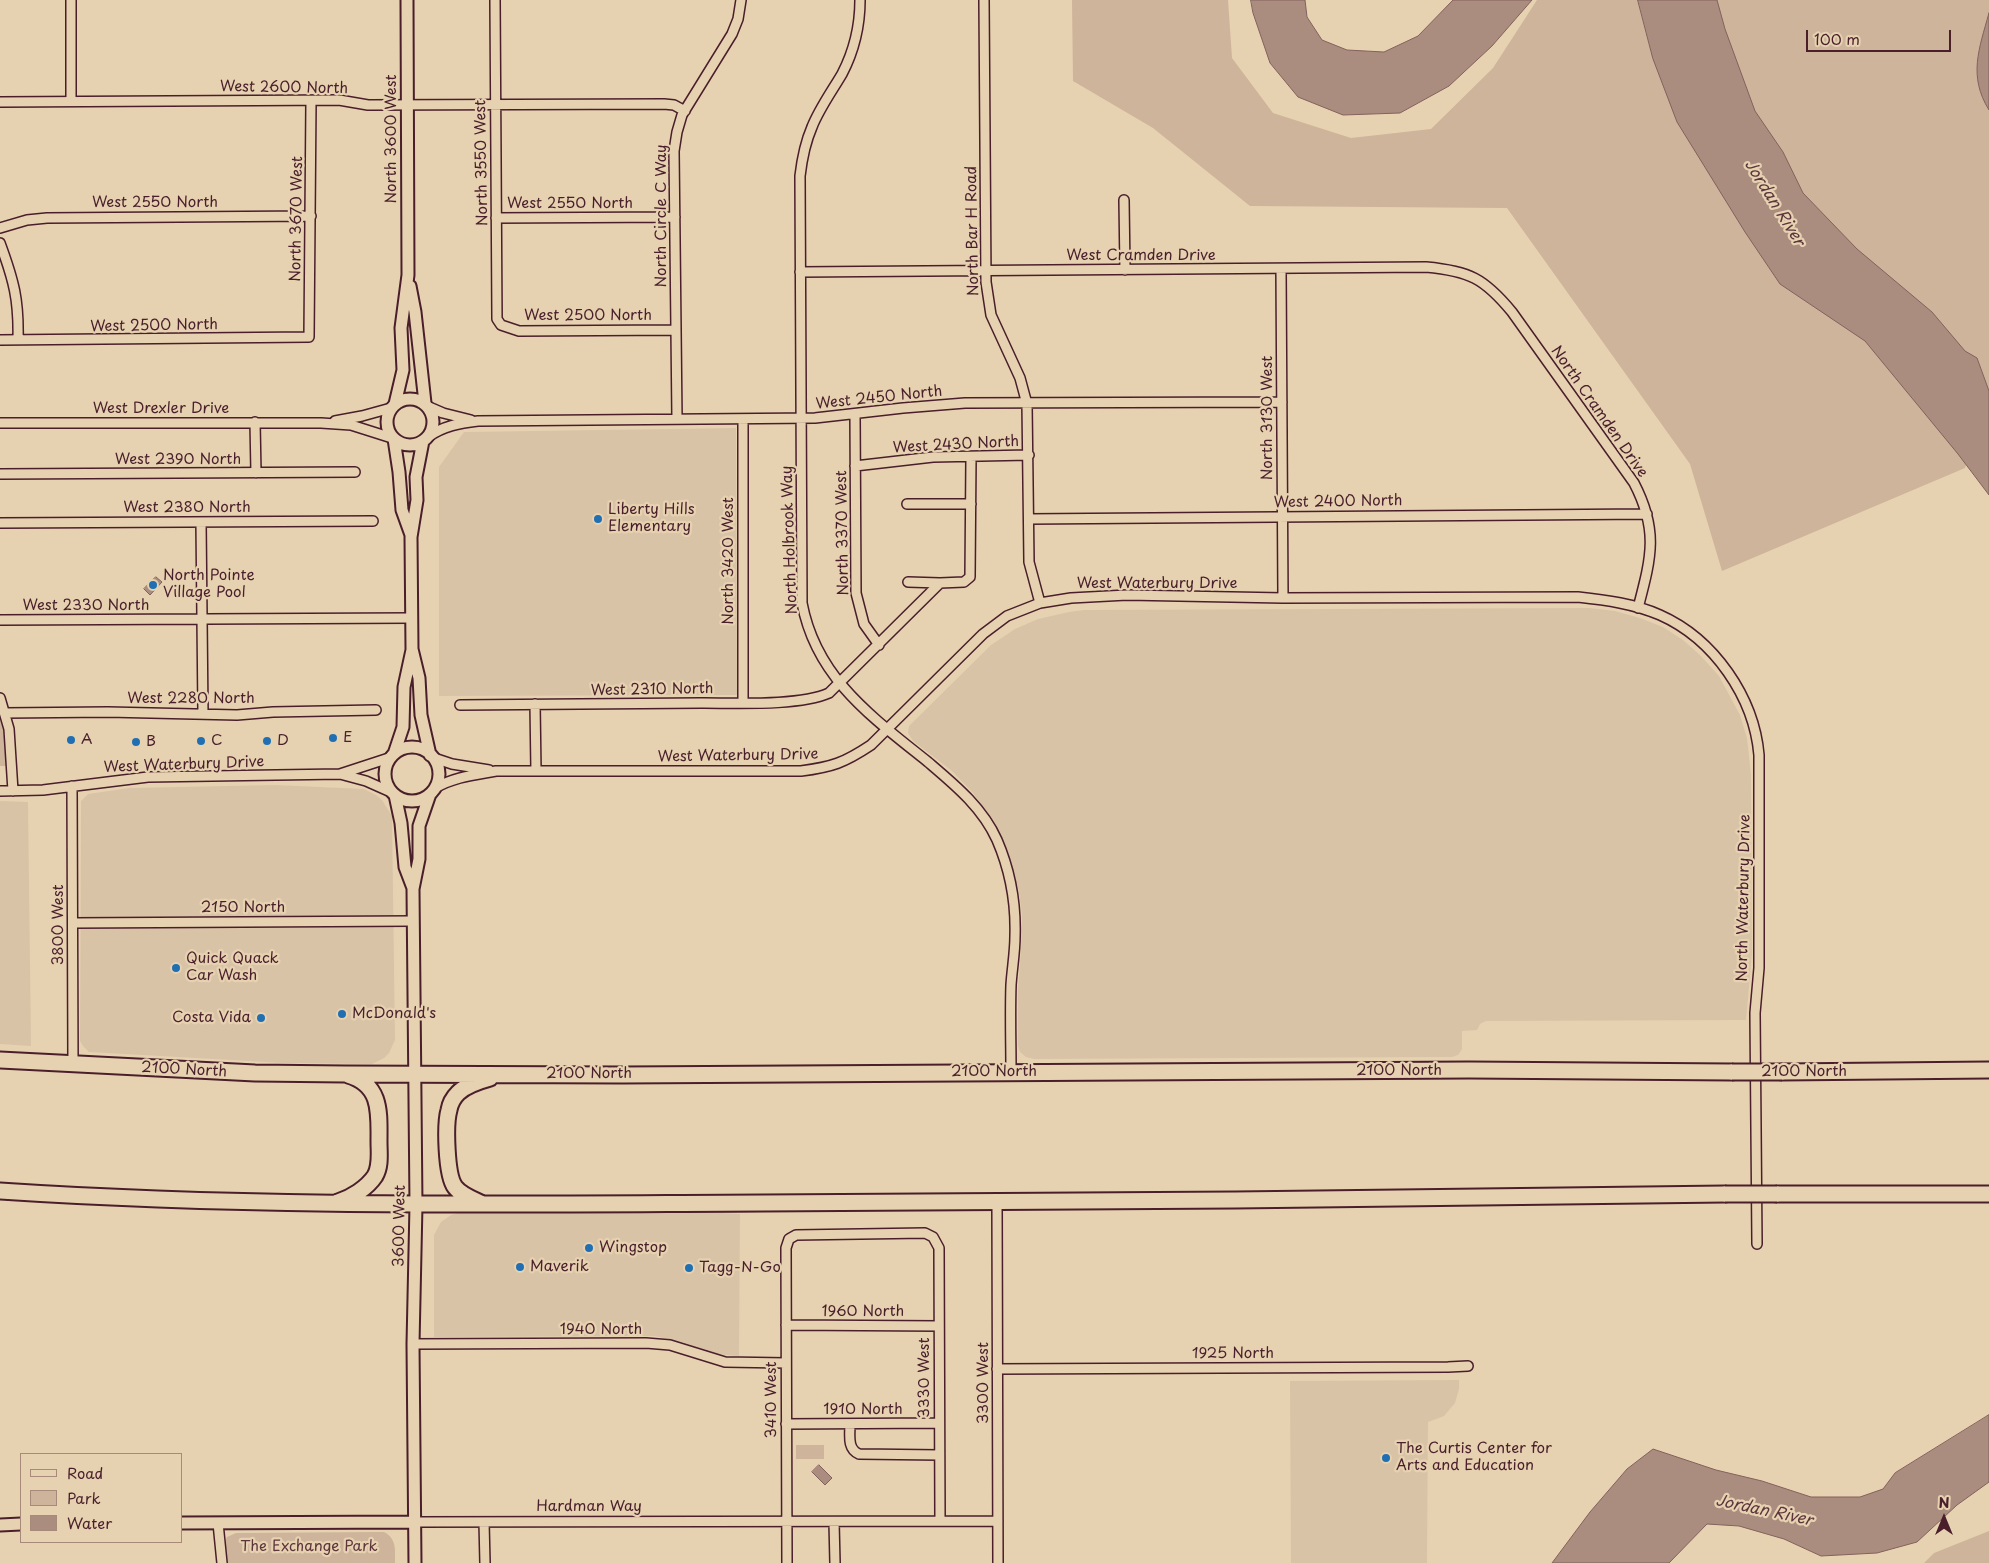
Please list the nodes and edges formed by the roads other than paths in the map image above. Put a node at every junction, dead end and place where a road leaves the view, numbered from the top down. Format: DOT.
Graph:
graph roads {
  1 [pos="71,0"];
  2 [pos="495,0"];
  3 [pos="741,0"];
  4 [pos="860,0"];
  5 [pos="984,0"];
  6 [pos="406,1"];
  7 [pos="311,100"];
  8 [pos="71,101"];
  9 [pos="0,102"];
  10 [pos="495,104"];
  11 [pos="407,105"];
  12 [pos="685,111"];
  13 [pos="1124,200"];
  14 [pos="311,216"];
  15 [pos="675,217"];
  16 [pos="496,218"];
  17 [pos="0,228"];
  18 [pos="0,243"];
  19 [pos="1281,268"];
  20 [pos="1125,270"];
  21 [pos="986,271"];
  22 [pos="800,272"];
  23 [pos="408,275"];
  24 [pos="1480,281"];
  25 [pos="501,325"];
  26 [pos="676,330"];
  27 [pos="309,338"];
  28 [pos="0,340"];
  29 [pos="18,340"];
  30 [pos="1282,402"];
  31 [pos="1027,404"];
  32 [pos="427,405"];
  33 [pos="393,406"];
  34 [pos="855,414"];
  35 [pos="800,418"];
  36 [pos="677,419"];
  37 [pos="743,419"];
  38 [pos="478,421"];
  39 [pos="255,422"];
  40 [pos="0,423"];
  41 [pos="322,423"];
  42 [pos="393,439"];
  43 [pos="425,439"];
  44 [pos="1029,456"];
  45 [pos="971,457"];
  46 [pos="856,466"];
  47 [pos="355,472"];
  48 [pos="256,473"];
  49 [pos="0,474"];
  50 [pos="907,504"];
  51 [pos="971,504"];
  52 [pos="1647,514"];
  53 [pos="1283,517"];
  54 [pos="1029,519"];
  55 [pos="373,521"];
  56 [pos="201,522"];
  57 [pos="0,523"];
  58 [pos="411,536"];
  59 [pos="908,582"];
  60 [pos="940,583"];
  61 [pos="1283,598"];
  62 [pos="1040,603"];
  63 [pos="1638,608"];
  64 [pos="412,618"];
  65 [pos="202,619"];
  66 [pos="0,620"];
  67 [pos="879,644"];
  68 [pos="412,648"];
  69 [pos="840,684"];
  70 [pos="0,698"];
  71 [pos="743,703"];
  72 [pos="535,704"];
  73 [pos="460,705"];
  74 [pos="376,710"];
  75 [pos="5,713"];
  76 [pos="203,714"];
  77 [pos="887,729"];
  78 [pos="393,756"];
  79 [pos="432,756"];
  80 [pos="496,771"];
  81 [pos="536,771"];
  82 [pos="340,774"];
  83 [pos="72,786"];
  84 [pos="13,791"];
  85 [pos="432,791"];
  86 [pos="0,792"];
  87 [pos="394,794"];
  88 [pos="413,888"];
  89 [pos="413,921"];
  90 [pos="73,923"];
  91 [pos="0,1060"];
  92 [pos="73,1064"];
  93 [pos="1989,1070"];
  94 [pos="1010,1072"];
  95 [pos="345,1074"];
  96 [pos="415,1074"];
  97 [pos="504,1074"];
  98 [pos="0,1191"];
  99 [pos="1989,1194"];
  100 [pos="997,1202"];
  101 [pos="332,1204"];
  102 [pos="416,1205"];
  103 [pos="488,1205"];
  104 [pos="789,1238"];
  105 [pos="1757,1244"];
  106 [pos="786,1326"];
  107 [pos="939,1326"];
  108 [pos="413,1344"];
  109 [pos="786,1363"];
  110 [pos="1468,1366"];
  111 [pos="997,1369"];
  112 [pos="939,1423"];
  113 [pos="786,1424"];
  114 [pos="850,1424"];
  115 [pos="939,1455"];
  116 [pos="998,1521"];
  117 [pos="415,1522"];
  118 [pos="484,1522"];
  119 [pos="786,1522"];
  120 [pos="834,1522"];
  121 [pos="940,1522"];
  122 [pos="182,1523"];
  123 [pos="218,1523"];
  124 [pos="20,1524"];
  125 [pos="0,1525"];
  126 [pos="222,1563"];
  127 [pos="415,1563"];
  128 [pos="485,1563"];
  129 [pos="787,1563"];
  130 [pos="835,1563"];
  131 [pos="998,1563"];
  1 -- 8 [label="street"];
  2 -- 10 [label="street, North 3550 West"];
  3 -- 12 [label="street, North Circle C Way"];
  4 -- 22 [label="street, North Holbrook Way"];
  5 -- 21 [label="street, North Bar H Road"];
  6 -- 11 [label="street, North 3600 West"];
  7 -- 8 [label="street, West 2600 North"];
  7 -- 11 [label="street, West 2600 North"];
  7 -- 14 [label="street, North 3670 West"];
  8 -- 9 [label="street, West 2600 North"];
  10 -- 11 [label="street, West 2600 North"];
  10 -- 12 [label="street, West 2600 North"];
  10 -- 16 [label="street, North 3550 West"];
  11 -- 23 [label="street, North 3600 West"];
  12 -- 15 [label="street, North Circle C Way"];
  13 -- 20 [label="street"];
  14 -- 17 [label="street, West 2550 North"];
  14 -- 27 [label="street, North 3670 West"];
  15 -- 16 [label="street, West 2550 North"];
  15 -- 26 [label="street, North Circle C Way"];
  16 -- 25 [label="street, North 3550 West"];
  18 -- 29 [label="street"];
  19 -- 20 [label="street, West Cramden Drive"];
  19 -- 24 [label="street, West Cramden Drive"];
  19 -- 30 [label="street, North 3130 West"];
  20 -- 21 [label="street, West Cramden Drive"];
  21 -- 22 [label="street, West Cramden Drive"];
  21 -- 31 [label="street, North Bar H Road"];
  22 -- 35 [label="street, North Holbrook Way"];
  23 -- 32 [label="street, North 3600 West"];
  23 -- 33 [label="street, North 3600 West"];
  24 -- 52 [label="street, North Cramden Drive"];
  25 -- 26 [label="street, West 2500 North"];
  26 -- 36 [label="street, North Circle C Way"];
  27 -- 29 [label="street, West 2500 North"];
  28 -- 29 [label="street, West 2500 North"];
  30 -- 31 [label="street, West 2450 North"];
  30 -- 53 [label="street, North 3130 West"];
  31 -- 34 [label="street, West 2450 North"];
  31 -- 44 [label="street, North Bar H Road"];
  32 -- 33 [label="street"];
  32 -- 38 [label="street, West 2450 North"];
  32 -- 43 [label="street"];
  33 -- 41 [label="street, West Drexler Drive"];
  33 -- 42 [label="street"];
  34 -- 35 [label="street, West 2450 North"];
  34 -- 46 [label="street, North 3370 West"];
  35 -- 37 [label="street, West 2450 North"];
  35 -- 69 [label="street, North Holbrook Way"];
  36 -- 37 [label="street, West 2450 North"];
  36 -- 38 [label="street, West 2450 North"];
  37 -- 71 [label="street, North 3420 West"];
  38 -- 43 [label="street, West 2450 North"];
  39 -- 40 [label="street, West Drexler Drive"];
  39 -- 41 [label="street, West Drexler Drive"];
  39 -- 48 [label="street"];
  41 -- 42 [label="street, West Drexler Drive"];
  42 -- 43 [label="street"];
  42 -- 58 [label="street"];
  43 -- 58 [label="street"];
  44 -- 45 [label="street, West 2430 North"];
  44 -- 54 [label="street, North Bar H Road"];
  45 -- 46 [label="street, West 2430 North"];
  45 -- 51 [label="street"];
  46 -- 67 [label="street, North 3370 West"];
  47 -- 48 [label="street, West 2390 North"];
  48 -- 49 [label="street, West 2390 North"];
  50 -- 51 [label="street"];
  51 -- 60 [label="street"];
  52 -- 53 [label="street, West 2400 North"];
  52 -- 63 [label="street, North Cramden Drive"];
  53 -- 54 [label="street, West 2400 North"];
  53 -- 61 [label="street, North 3130 West"];
  54 -- 62 [label="street, North Bar H Road"];
  55 -- 56 [label="street, West 2380 North"];
  56 -- 57 [label="street, West 2380 North"];
  56 -- 65 [label="street"];
  58 -- 64 [label="street"];
  59 -- 60 [label="street"];
  60 -- 67 [label="street, West 2310 North"];
  61 -- 62 [label="street, West Waterbury Drive"];
  61 -- 63 [label="street, West Waterbury Drive"];
  62 -- 77 [label="street, West Waterbury Drive"];
  63 -- 105 [label="street, North Waterbury Drive"];
  64 -- 65 [label="street, West 2330 North"];
  64 -- 68 [label="street"];
  65 -- 66 [label="street, West 2330 North"];
  65 -- 76 [label="street"];
  67 -- 69 [label="street, West 2310 North"];
  68 -- 78 [label="street"];
  68 -- 79 [label="street"];
  69 -- 71 [label="street, West 2310 North"];
  69 -- 77 [label="street, North Holbrook Way"];
  70 -- 75 [label="street"];
  71 -- 72 [label="street, West 2310 North"];
  72 -- 73 [label="street, West 2310 North"];
  72 -- 81 [label="street"];
  74 -- 76 [label="street, West 2280 North"];
  75 -- 76 [label="street, West 2280 North"];
  75 -- 84 [label="street"];
  77 -- 81 [label="street, West Waterbury Drive"];
  77 -- 94 [label="street, North Holbrook Way"];
  78 -- 79 [label="street"];
  78 -- 82 [label="street, West Waterbury Drive"];
  78 -- 87 [label="street"];
  79 -- 80 [label="street, West Waterbury Drive"];
  79 -- 85 [label="street"];
  80 -- 81 [label="street, West Waterbury Drive"];
  80 -- 85 [label="street, West Waterbury Drive"];
  82 -- 83 [label="street, West Waterbury Drive"];
  82 -- 87 [label="street, West Waterbury Drive"];
  83 -- 84 [label="street, West Waterbury Drive"];
  83 -- 90 [label="street, 3800 West"];
  84 -- 86 [label="street, West Waterbury Drive"];
  85 -- 87 [label="street"];
  85 -- 88 [label="street"];
  87 -- 88 [label="street"];
  88 -- 89 [label="street, 3600 West"];
  89 -- 90 [label="street, 2150 North"];
  89 -- 96 [label="street, 3600 West"];
  90 -- 92 [label="street, 3800 West"];
  91 -- 92 [label="highway, 2100 North"];
  92 -- 95 [label="highway, 2100 North"];
  93 -- 94 [label="highway, 2100 North, bridge"];
  94 -- 97 [label="highway, 2100 North"];
  95 -- 96 [label="highway, 2100 North"];
  95 -- 101 [label="highway"];
  96 -- 97 [label="highway, 2100 North"];
  96 -- 102 [label="street, 3600 West"];
  97 -- 103 [label="highway"];
  98 -- 101 [label="highway"];
  99 -- 100 [label="highway, bridge"];
  100 -- 103 [label="highway"];
  100 -- 111 [label="street, 3300 West"];
  101 -- 102 [label="highway"];
  102 -- 103 [label="highway"];
  102 -- 108 [label="street, 3600 West"];
  104 -- 106 [label="street, 3410 West"];
  104 -- 107 [label="street, 3330 West"];
  106 -- 107 [label="street, 1960 North"];
  106 -- 109 [label="street, 3410 West"];
  107 -- 112 [label="street, 3330 West"];
  108 -- 109 [label="street, 1940 North"];
  108 -- 117 [label="street, 3600 West"];
  109 -- 113 [label="street, 3410 West"];
  110 -- 111 [label="street, 1925 North"];
  111 -- 116 [label="street, 3300 West"];
  112 -- 114 [label="street, 1910 North"];
  112 -- 115 [label="street, 3330 West"];
  113 -- 114 [label="street, 1910 North"];
  113 -- 119 [label="street, 3410 West"];
  114 -- 115 [label="street"];
  115 -- 121 [label="street, 3330 West"];
  116 -- 121 [label="street, Hardman Way"];
  116 -- 131 [label="street, 3300 West"];
  117 -- 118 [label="street, Hardman Way"];
  117 -- 123 [label="street, Hardman Way"];
  117 -- 127 [label="street, 3600 West"];
  118 -- 119 [label="street, Hardman Way"];
  118 -- 128 [label="street"];
  119 -- 120 [label="street, Hardman Way"];
  119 -- 129 [label="street, 3410 West"];
  120 -- 121 [label="street, Hardman Way"];
  120 -- 130 [label="street"];
  122 -- 123 [label="street, Hardman Way"];
  123 -- 126 [label="street"];
  124 -- 125 [label="street"];
}
